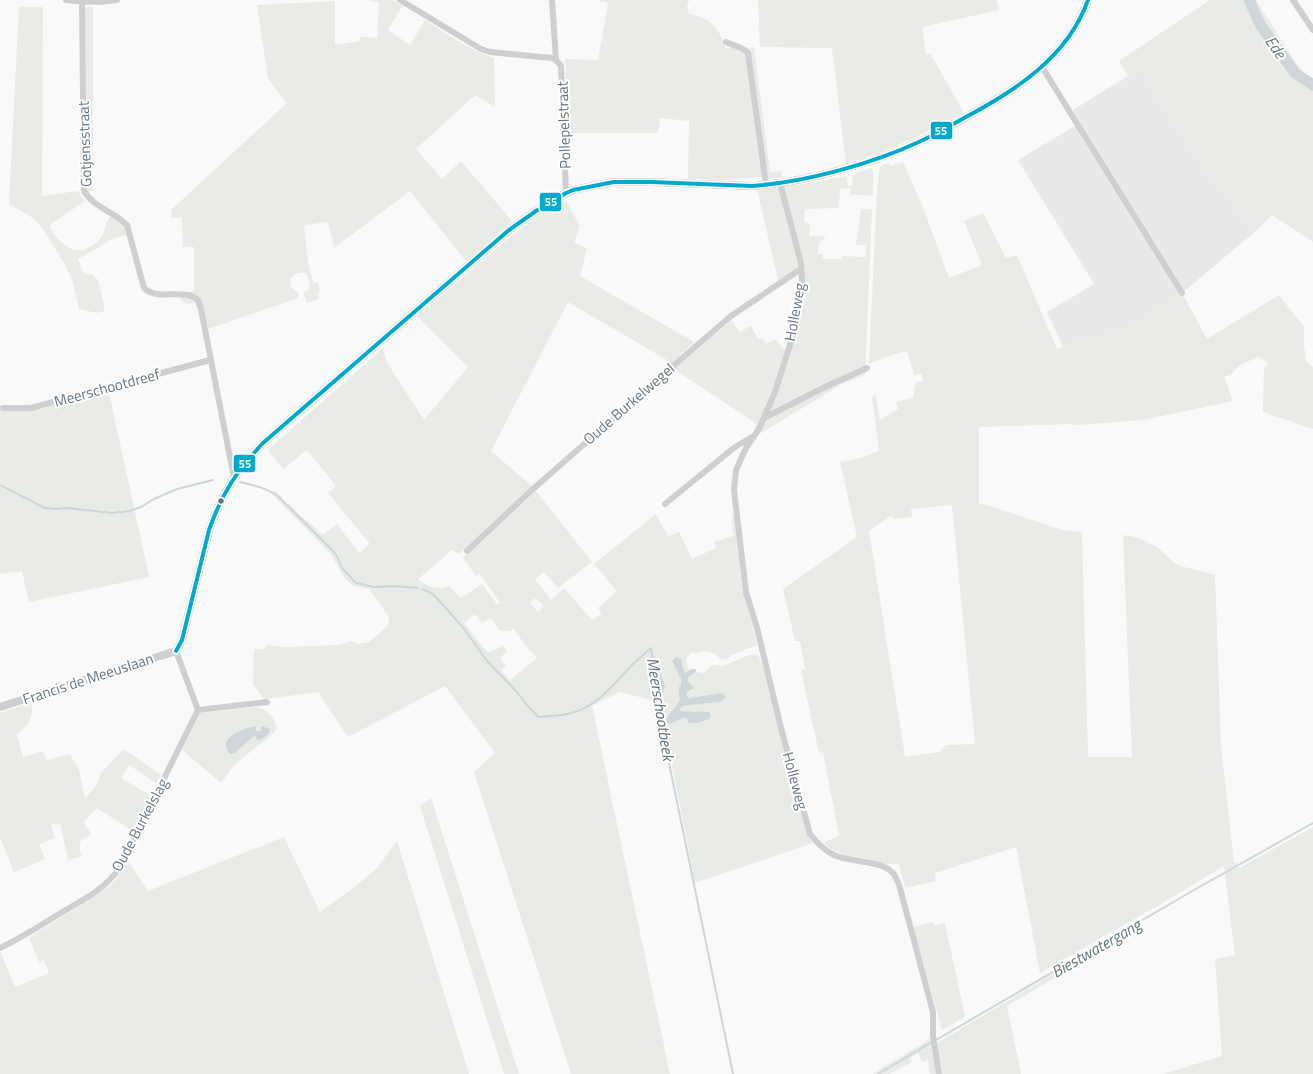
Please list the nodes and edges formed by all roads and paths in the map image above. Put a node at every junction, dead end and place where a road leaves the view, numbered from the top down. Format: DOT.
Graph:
graph roads {
  1 [pos="66,0"];
  2 [pos="117,0"];
  3 [pos="400,0"];
  4 [pos="552,0"];
  5 [pos="1088,0"];
  6 [pos="1293,0"];
  7 [pos="82,2"];
  8 [pos="1313,30"];
  9 [pos="726,42"];
  10 [pos="556,60"];
  11 [pos="1042,67"];
  12 [pos="780,183"];
  13 [pos="766,185"];
  14 [pos="566,193"];
  15 [pos="801,269"];
  16 [pos="1182,293"];
  17 [pos="210,360"];
  18 [pos="867,368"];
  19 [pos="3,408"];
  20 [pos="764,418"];
  21 [pos="754,436"];
  22 [pos="234,478"];
  23 [pos="665,504"];
  24 [pos="467,551"];
  25 [pos="176,651"];
  26 [pos="267,702"];
  27 [pos="0,707"];
  28 [pos="198,710"];
  29 [pos="0,948"];
  30 [pos="939,1074"];
  1 -- 7 [label="street"];
  2 -- 7 [label="street"];
  3 -- 10 [label="street, Pollepelstraat"];
  4 -- 10 [label="street, Pollepelstraat"];
  5 -- 11 [label="street"];
  6 -- 8 [label="street"];
  7 -- 17 [label="street, Gotjensstraat"];
  9 -- 13 [label="street"];
  10 -- 14 [label="street, Pollepelstraat"];
  11 -- 12 [label="street"];
  11 -- 16 [label="street"];
  12 -- 13 [label="street"];
  12 -- 15 [label="street, Holleweg"];
  13 -- 14 [label="street"];
  14 -- 22 [label="street"];
  15 -- 20 [label="street, Holleweg"];
  15 -- 24 [label="street, Oude Burkelwegel"];
  17 -- 19 [label="street, Meerschootdreef"];
  17 -- 22 [label="street, Gotjensstraat"];
  18 -- 20 [label="street"];
  20 -- 21 [label="street, Holleweg"];
  21 -- 23 [label="street"];
  21 -- 30 [label="street, Holleweg"];
  22 -- 25 [label="street"];
  25 -- 27 [label="street, Francis de Meeuslaan"];
  25 -- 28 [label="street"];
  26 -- 28 [label="street"];
  28 -- 29 [label="street, Oude Burkelslag"];
}
